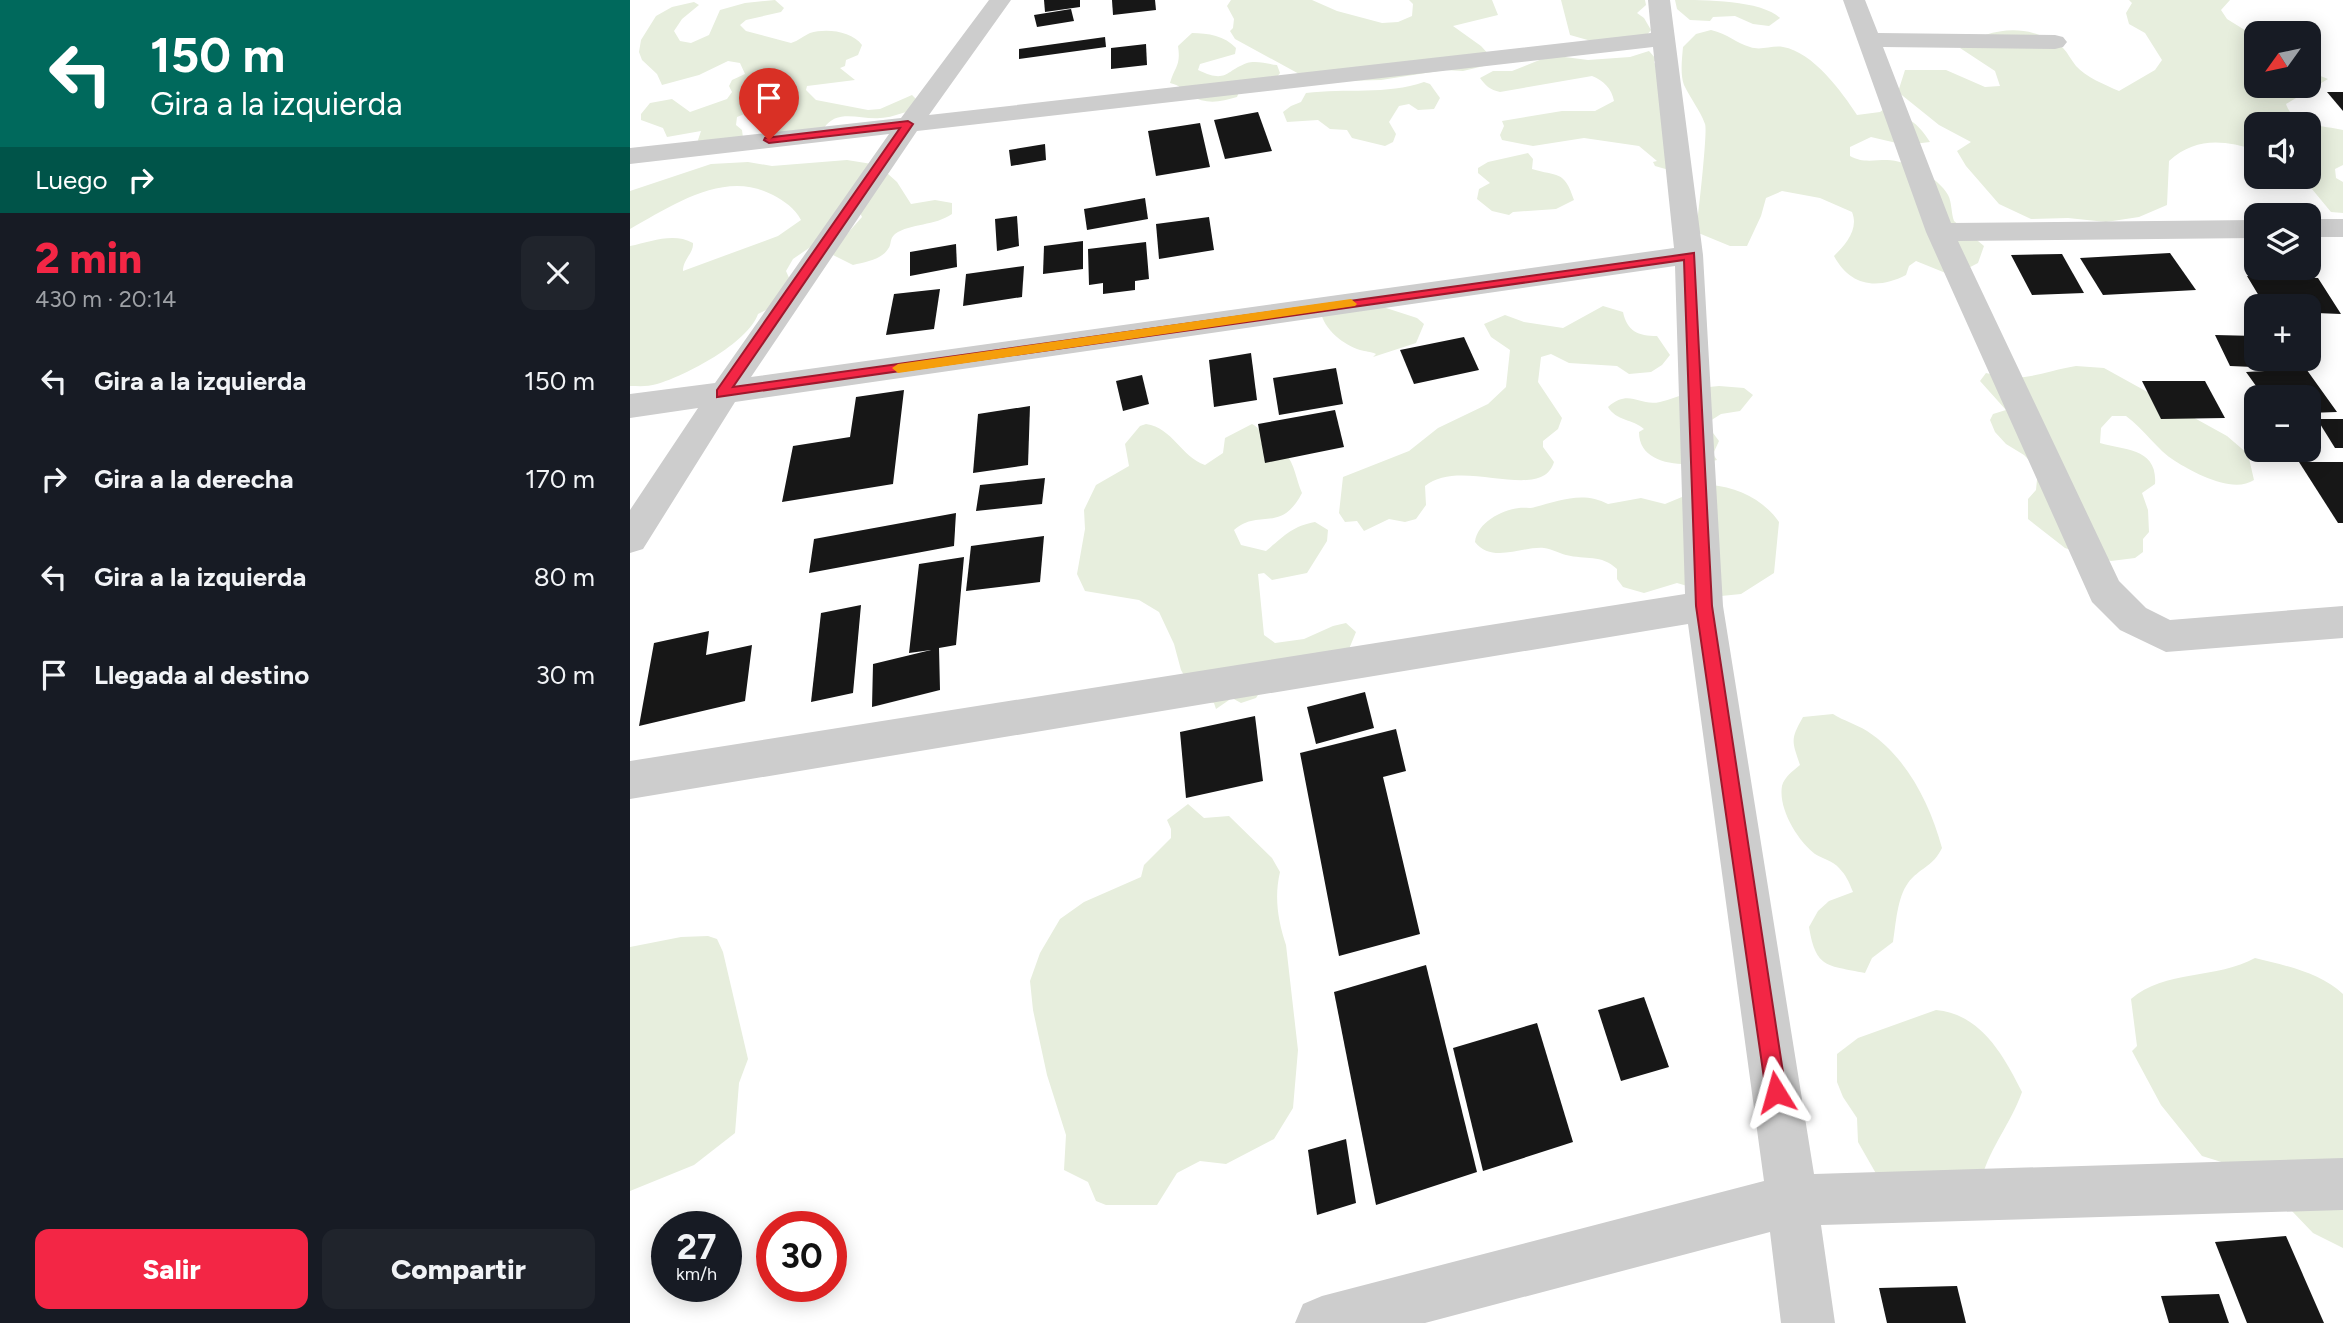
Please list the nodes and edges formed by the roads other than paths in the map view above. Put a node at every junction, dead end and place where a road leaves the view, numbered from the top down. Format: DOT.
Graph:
graph roads {
  1 [pos="1000,0"];
  2 [pos="1659,0"];
  3 [pos="1854,0"];
  4 [pos="1664,39"];
  5 [pos="1869,40"];
  6 [pos="2055,42"];
  7 [pos="908,124"];
  8 [pos="630,156"];
  9 [pos="2321,228"];
  10 [pos="2343,228"];
  11 [pos="2244,229"];
  12 [pos="1940,232"];
  13 [pos="1689,255"];
  14 [pos="722,394"];
  15 [pos="630,406"];
  16 [pos="630,539"];
  17 [pos="1704,606"];
  18 [pos="2343,622"];
  19 [pos="630,780"];
  20 [pos="2343,1184"];
  21 [pos="1792,1200"];
  22 [pos="1322,1323"];
  23 [pos="1808,1323"];
  1 -- 7 [label="street"];
  2 -- 4 [label="street"];
  3 -- 5 [label="street"];
  4 -- 7 [label="street"];
  4 -- 13 [label="street"];
  5 -- 6 [label="street"];
  5 -- 12 [label="street"];
  7 -- 8 [label="street"];
  7 -- 14 [label="street"];
  9 -- 10 [label="street"];
  11 -- 12 [label="street"];
  12 -- 18 [label="street"];
  13 -- 14 [label="street"];
  13 -- 17 [label="street"];
  14 -- 15 [label="street"];
  14 -- 16 [label="street"];
  17 -- 19 [label="street"];
  17 -- 21 [label="street"];
  20 -- 21 [label="street"];
  21 -- 22 [label="street"];
  21 -- 23 [label="street"];
}
